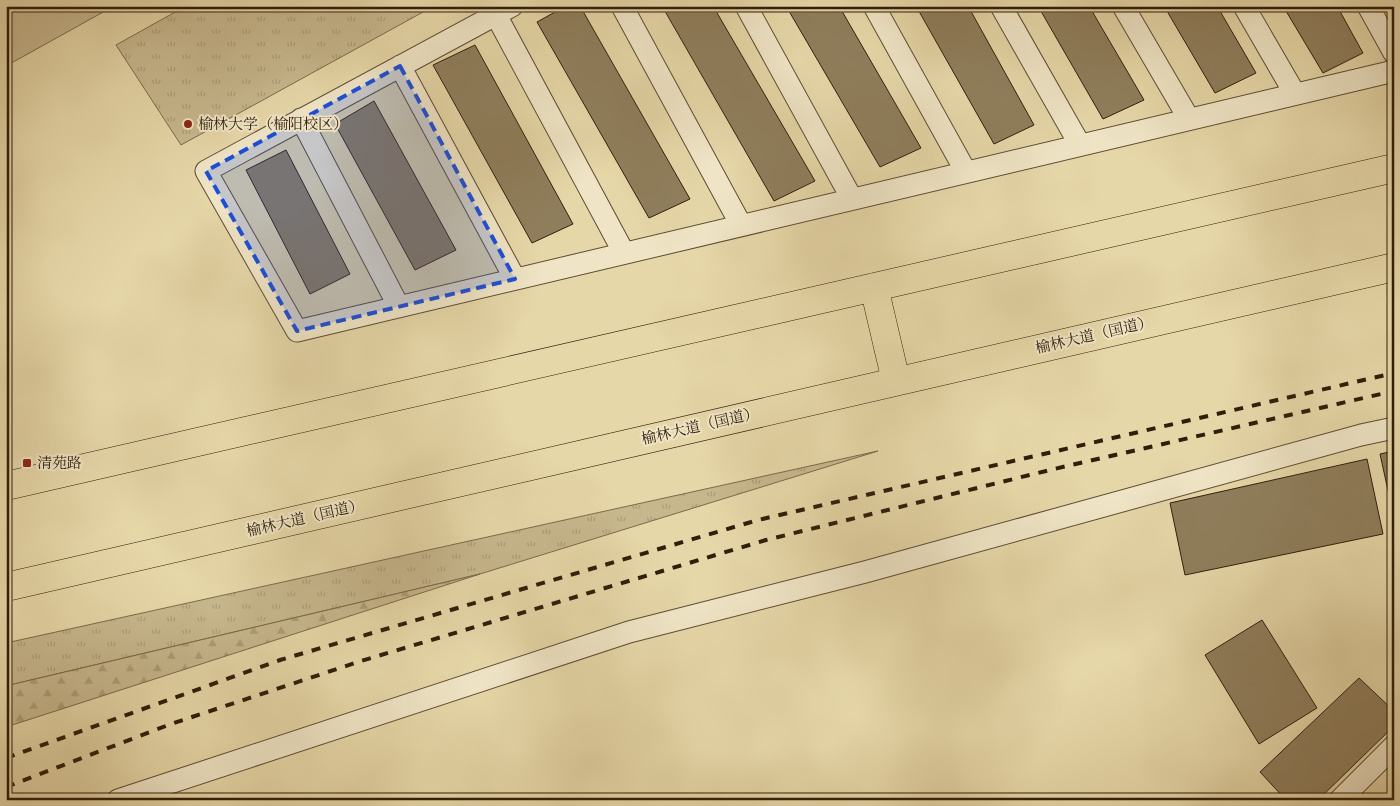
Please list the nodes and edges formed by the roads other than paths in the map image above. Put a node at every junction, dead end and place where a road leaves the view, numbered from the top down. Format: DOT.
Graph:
graph roads {
  1 [pos="622,6"];
  2 [pos="746,6"];
  3 [pos="874,6"];
  4 [pos="1001,6"];
  5 [pos="1123,6"];
  6 [pos="1244,6"];
  7 [pos="1368,6"];
  8 [pos="504,11"];
  9 [pos="1394,53"];
  10 [pos="400,66"];
  11 [pos="1394,71"];
  12 [pos="1295,94"];
  13 [pos="1189,119"];
  14 [pos="300,120"];
  15 [pos="1080,145"];
  16 [pos="1394,168"];
  17 [pos="966,172"];
  18 [pos="852,199"];
  19 [pos="741,225"];
  20 [pos="624,253"];
  21 [pos="1394,267"];
  22 [pos="515,279"];
  23 [pos="874,287"];
  24 [pos="399,307"];
  25 [pos="896,381"];
  26 [pos="1394,428"];
  27 [pos="6,486"];
  28 [pos="6,588"];
  29 [pos="1394,746"];
  30 [pos="118,800"];
  31 [pos="1340,800"];
  1 -- 19 [label="street"];
  2 -- 18 [label="street"];
  3 -- 17 [label="street"];
  4 -- 15 [label="street"];
  5 -- 13 [label="street"];
  6 -- 12 [label="street"];
  7 -- 9 [label="street"];
  8 -- 10 [label="street"];
  8 -- 20 [label="street"];
  10 -- 14 [label="street"];
  10 -- 22 [label="street"];
  11 -- 12 [label="street"];
  12 -- 13 [label="street"];
  13 -- 15 [label="street"];
  14 -- 24 [label="street"];
  14 -- 24 [label="street"];
  15 -- 17 [label="street"];
  16 -- 23 [label="highway"];
  17 -- 18 [label="street"];
  18 -- 19 [label="street"];
  19 -- 20 [label="street"];
  20 -- 22 [label="street"];
  21 -- 25 [label="highway, 榆林大道（国道）"];
  22 -- 24 [label="street"];
  23 -- 25 [label="highway"];
  23 -- 27 [label="highway"];
  25 -- 28 [label="highway, 榆林大道（国道）"];
  26 -- 30 [label="street"];
  29 -- 31 [label="street"];
}
